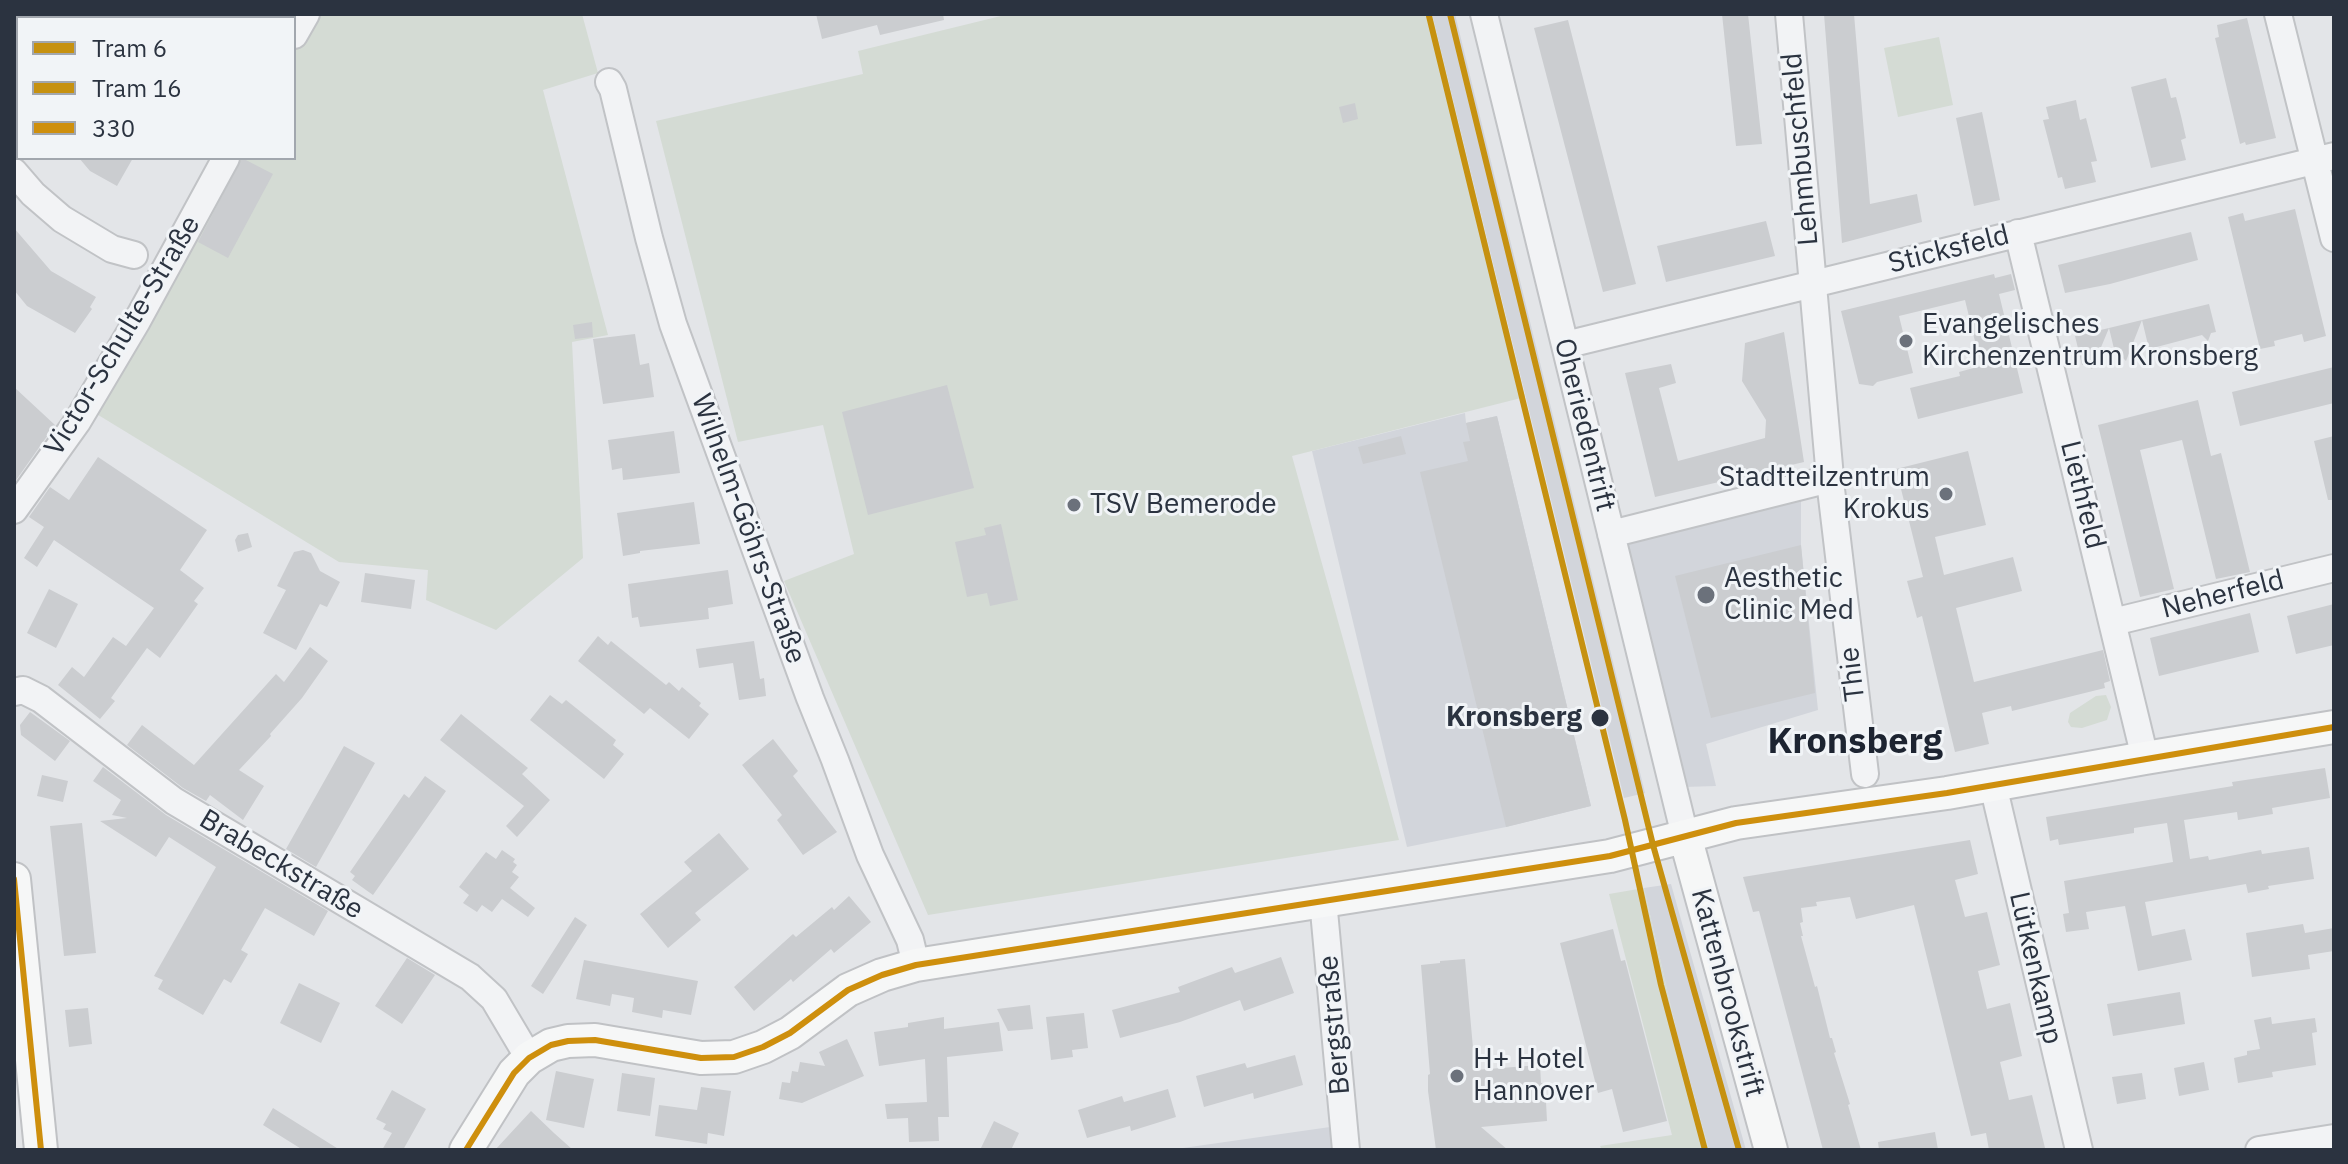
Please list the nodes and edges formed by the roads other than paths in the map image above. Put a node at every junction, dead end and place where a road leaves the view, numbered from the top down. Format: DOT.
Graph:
graph roads {
  1 [pos="306,14"];
  2 [pos="1484,14"];
  3 [pos="1789,14"];
  4 [pos="2278,14"];
  5 [pos="296,32"];
  6 [pos="609,82"];
  7 [pos="2324,158"];
  8 [pos="225,160"];
  9 [pos="14,172"];
  10 [pos="2018,233"];
  11 [pos="2334,238"];
  12 [pos="134,255"];
  13 [pos="1814,284"];
  14 [pos="1565,345"];
  15 [pos="1830,479"];
  16 [pos="14,510"];
  17 [pos="1611,534"];
  18 [pos="2334,568"];
  19 [pos="2113,622"];
  20 [pos="14,692"];
  21 [pos="2334,727"];
  22 [pos="2145,758"];
  23 [pos="1865,774"];
  24 [pos="1993,785"];
  25 [pos="1685,836"];
  26 [pos="14,879"];
  27 [pos="1323,900"];
  28 [pos="17,942"];
  29 [pos="916,965"];
  30 [pos="529,1058"];
  31 [pos="2334,1138"];
  32 [pos="41,1150"];
  33 [pos="466,1150"];
  34 [pos="1346,1150"];
  35 [pos="1771,1150"];
  36 [pos="2079,1150"];
  37 [pos="2259,1150"];
  1 -- 5 [label="street"];
  2 -- 14 [label="street, Oheriedentrift"];
  3 -- 13 [label="street, Lehmbuschfeld"];
  4 -- 7 [label="street"];
  6 -- 29 [label="street, Wilhelm-Göhrs-Straße"];
  7 -- 10 [label="street, Sticksfeld"];
  7 -- 11 [label="street"];
  8 -- 16 [label="street, Victor-Schulte-Straße"];
  9 -- 12 [label="street"];
  10 -- 13 [label="street, Sticksfeld"];
  10 -- 19 [label="street, Liethfeld"];
  13 -- 14 [label="street, Sticksfeld"];
  13 -- 15 [label="street, Thie"];
  14 -- 17 [label="street, Oheriedentrift"];
  15 -- 17 [label="street"];
  15 -- 23 [label="street, Thie"];
  17 -- 25 [label="street, Oheriedentrift"];
  18 -- 19 [label="street, Neherfeld"];
  19 -- 22 [label="street, Liethfeld"];
  20 -- 30 [label="street, Brabeckstraße"];
  21 -- 22 [label="main road"];
  22 -- 24 [label="main road"];
  24 -- 25 [label="main road"];
  24 -- 36 [label="street, Lütkenkamp"];
  25 -- 27 [label="main road"];
  25 -- 35 [label="main road, Kattenbrookstrift"];
  26 -- 28 [label="main road"];
  27 -- 29 [label="main road"];
  27 -- 34 [label="street, Bergstraße"];
  28 -- 32 [label="main road"];
  29 -- 30 [label="main road"];
  30 -- 33 [label="main road"];
  31 -- 37 [label="street"];
}
